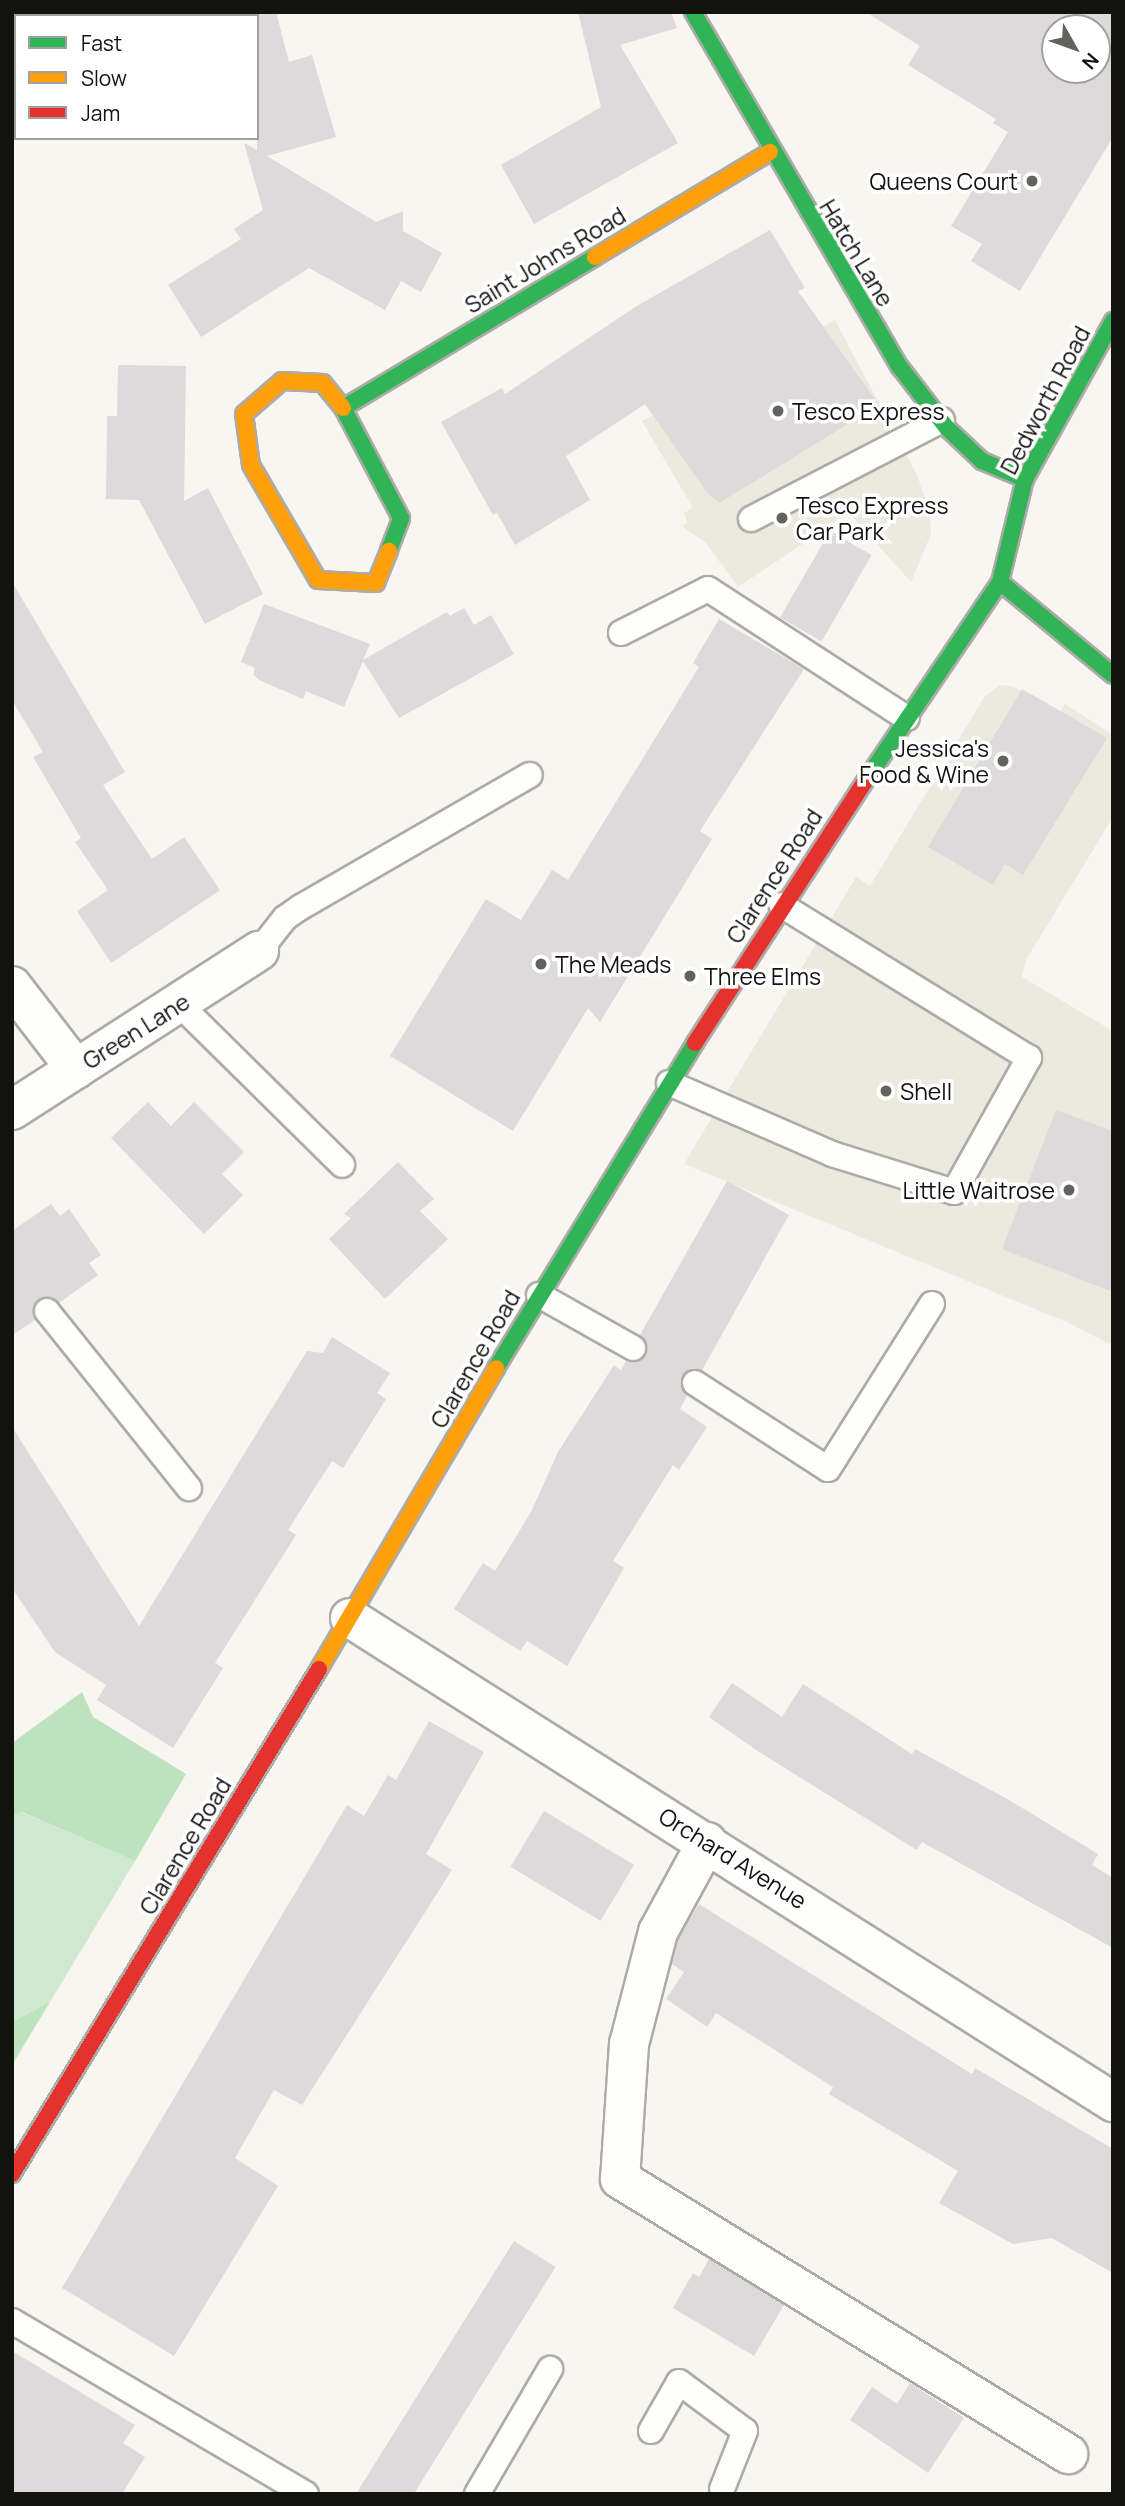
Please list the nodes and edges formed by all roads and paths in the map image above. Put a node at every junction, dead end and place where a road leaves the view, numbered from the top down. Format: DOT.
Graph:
graph roads {
  1 [pos="693,12"];
  2 [pos="771,152"];
  3 [pos="1113,321"];
  4 [pos="343,408"];
  5 [pos="942,420"];
  6 [pos="1025,479"];
  7 [pos="751,519"];
  8 [pos="1000,583"];
  9 [pos="621,633"];
  10 [pos="1113,675"];
  11 [pos="907,718"];
  12 [pos="530,775"];
  13 [pos="781,905"];
  14 [pos="259,951"];
  15 [pos="12,986"];
  16 [pos="179,1004"];
  17 [pos="76,1069"];
  18 [pos="669,1083"];
  19 [pos="12,1110"];
  20 [pos="342,1165"];
  21 [pos="539,1295"];
  22 [pos="932,1304"];
  23 [pos="47,1311"];
  24 [pos="633,1348"];
  25 [pos="695,1383"];
  26 [pos="188,1488"];
  27 [pos="350,1618"];
  28 [pos="707,1842"];
  29 [pos="1113,2102"];
  30 [pos="12,2174"];
  31 [pos="12,2321"];
  32 [pos="550,2369"];
  33 [pos="651,2431"];
  34 [pos="1068,2454"];
  35 [pos="722,2489"];
  36 [pos="306,2494"];
  37 [pos="478,2494"];
  1 -- 2 [label="main road, Hatch Lane"];
  2 -- 4 [label="main road, Saint Johns Road"];
  2 -- 5 [label="main road, Hatch Lane"];
  3 -- 6 [label="main road, Dedworth Road"];
  4 -- 4 [label="main road"];
  5 -- 6 [label="main road, Hatch Lane"];
  5 -- 7 [label="lane"];
  6 -- 8 [label="main road, Dedworth Road"];
  8 -- 10 [label="main road"];
  8 -- 11 [label="main road, Clarence Road"];
  9 -- 11 [label="lane"];
  11 -- 13 [label="main road, Clarence Road"];
  12 -- 14 [label="lane"];
  13 -- 18 [label="main road, Clarence Road"];
  13 -- 18 [label="lane"];
  14 -- 16 [label="street, Green Lane"];
  15 -- 17 [label="street"];
  16 -- 17 [label="street, Green Lane"];
  16 -- 20 [label="lane"];
  17 -- 19 [label="street, Green Lane"];
  18 -- 21 [label="main road, Clarence Road"];
  21 -- 24 [label="lane"];
  21 -- 27 [label="main road, Clarence Road"];
  22 -- 25 [label="lane"];
  23 -- 26 [label="lane"];
  27 -- 28 [label="street, Orchard Avenue"];
  27 -- 30 [label="main road, Clarence Road"];
  28 -- 29 [label="street, Orchard Avenue"];
  28 -- 34 [label="street"];
  31 -- 36 [label="lane"];
  32 -- 37 [label="lane"];
  33 -- 35 [label="lane"];
}
